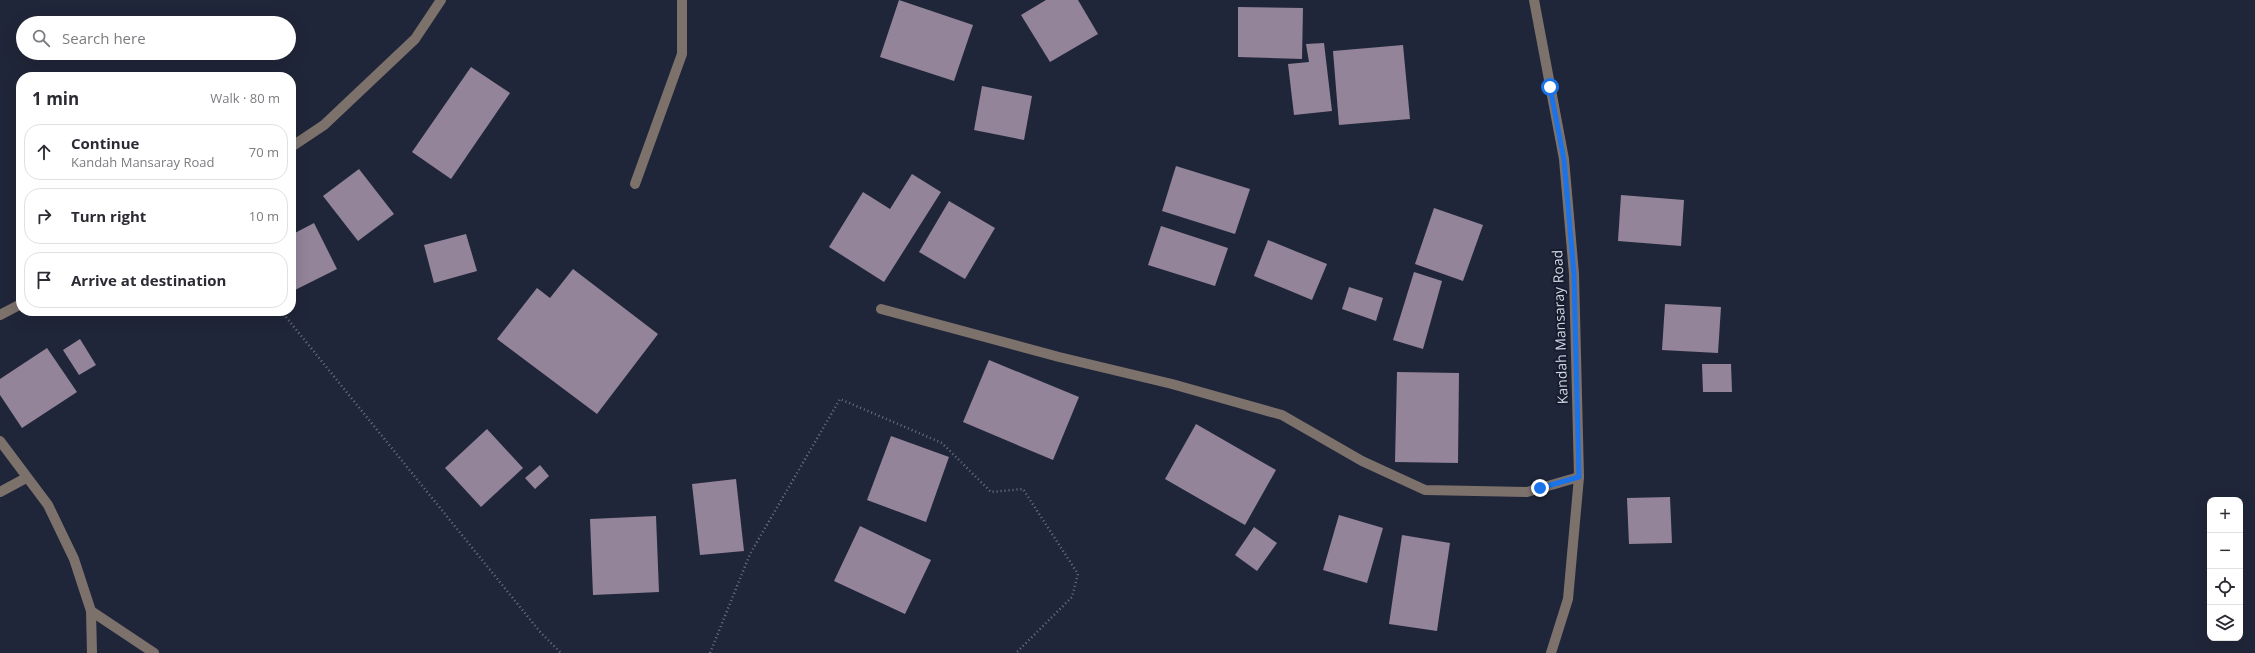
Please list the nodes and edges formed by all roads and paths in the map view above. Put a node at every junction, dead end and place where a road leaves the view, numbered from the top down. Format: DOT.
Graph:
graph roads {
  1 [pos="441,0"];
  2 [pos="682,0"];
  3 [pos="1534,0"];
  4 [pos="296,144"];
  5 [pos="635,184"];
  6 [pos="16,307"];
  7 [pos="881,309"];
  8 [pos="0,316"];
  9 [pos="286,317"];
  10 [pos="0,441"];
  11 [pos="1579,477"];
  12 [pos="26,478"];
  13 [pos="0,492"];
  14 [pos="90,611"];
  15 [pos="92,653"];
  16 [pos="154,653"];
  17 [pos="562,653"];
  18 [pos="710,653"];
  19 [pos="1016,653"];
  20 [pos="1551,653"];
  1 -- 4 [label="street"];
  2 -- 5 [label="street"];
  3 -- 11 [label="street, Kandah Mansaray Road"];
  6 -- 8 [label="street"];
  7 -- 11 [label="street"];
  9 -- 17 [label="path"];
  10 -- 12 [label="street"];
  11 -- 20 [label="street, Kandah Mansaray Road"];
  12 -- 13 [label="street"];
  12 -- 14 [label="street"];
  14 -- 15 [label="street"];
  14 -- 16 [label="street"];
  18 -- 19 [label="path"];
}
